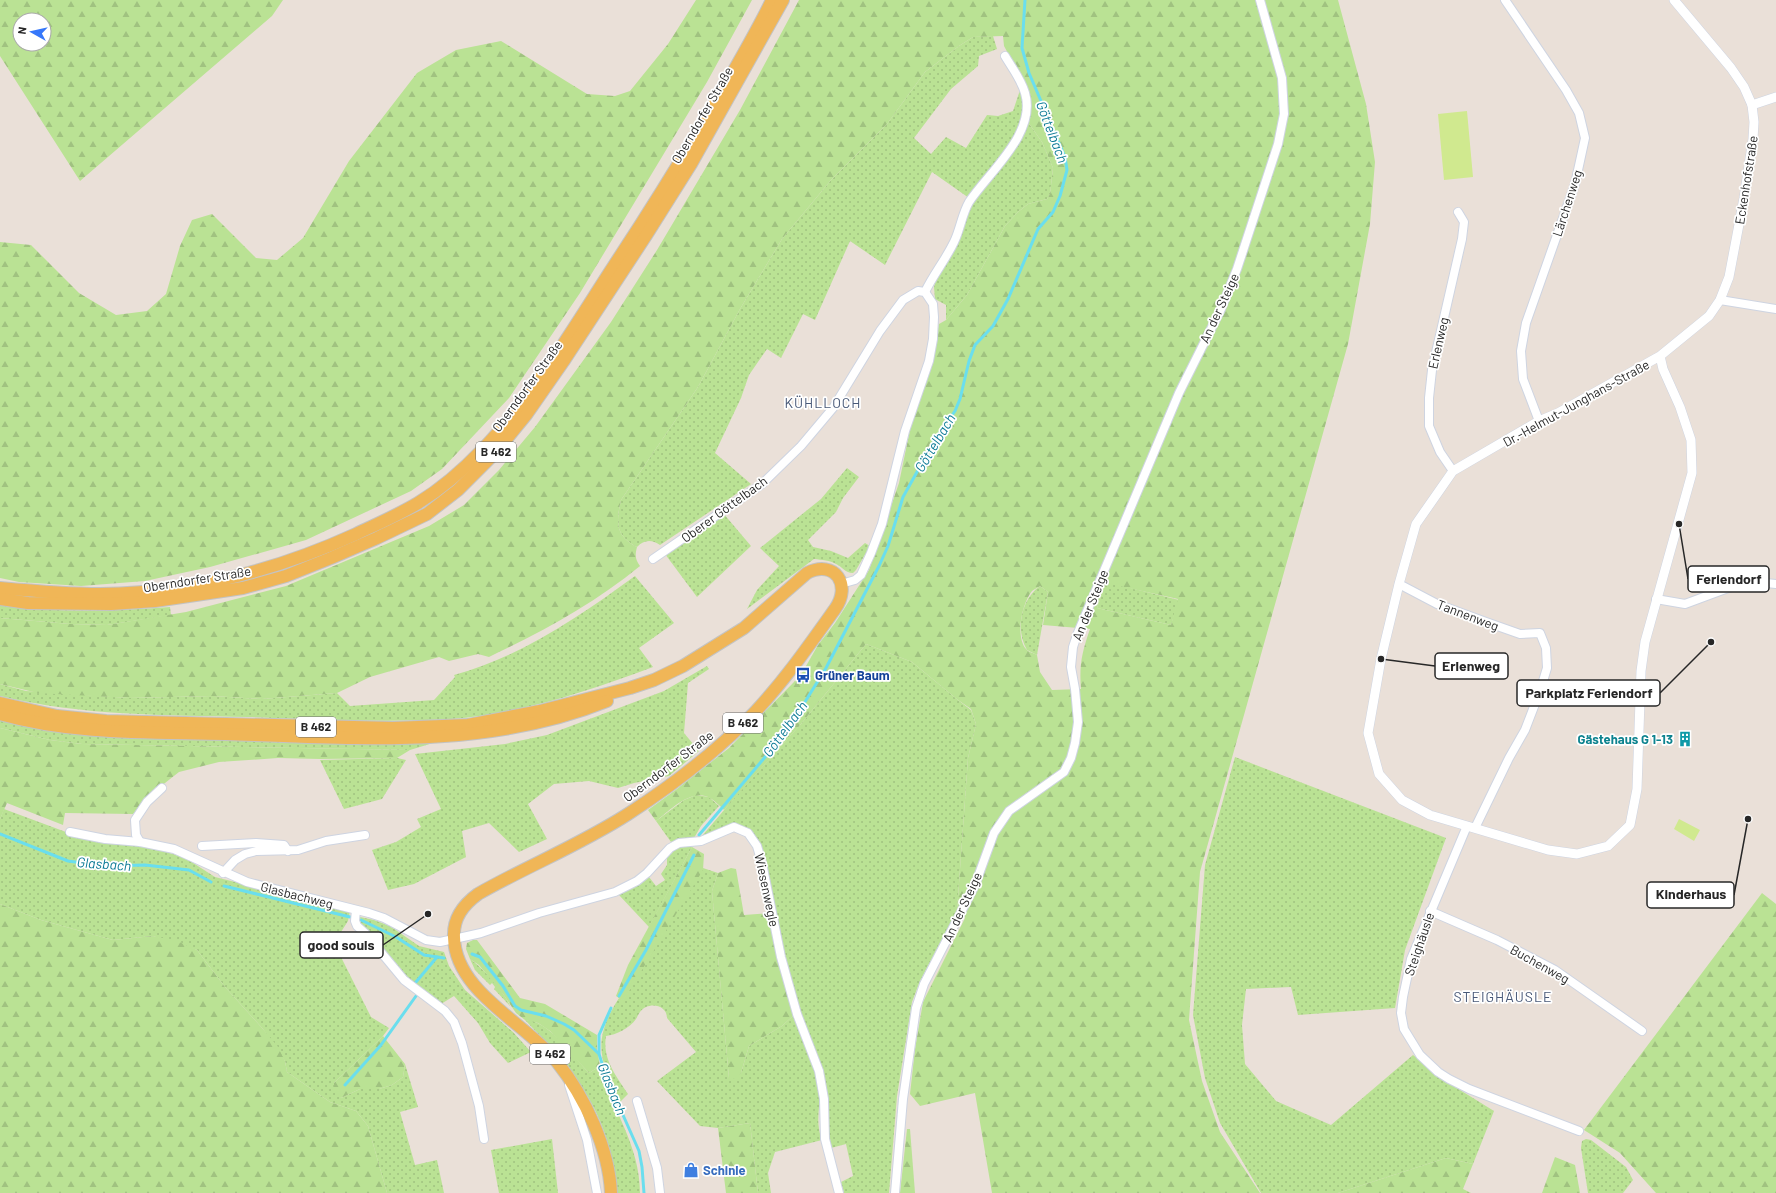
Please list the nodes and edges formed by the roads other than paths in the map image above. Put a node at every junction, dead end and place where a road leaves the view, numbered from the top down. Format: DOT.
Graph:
graph roads {
  1 [pos="772,0"];
  2 [pos="783,0"];
  3 [pos="1260,0"];
  4 [pos="1505,0"];
  5 [pos="1674,0"];
  6 [pos="1004,56"];
  7 [pos="1776,97"];
  8 [pos="1752,105"];
  9 [pos="1458,212"];
  10 [pos="925,292"];
  11 [pos="1720,300"];
  12 [pos="1776,309"];
  13 [pos="1660,356"];
  14 [pos="1539,421"];
  15 [pos="1453,471"];
  16 [pos="653,559"];
  17 [pos="841,584"];
  18 [pos="1399,584"];
  19 [pos="1776,584"];
  20 [pos="0,588"];
  21 [pos="0,599"];
  22 [pos="1656,599"];
  23 [pos="630,688"];
  24 [pos="0,703"];
  25 [pos="0,714"];
  26 [pos="162,788"];
  27 [pos="1471,827"];
  28 [pos="70,832"];
  29 [pos="365,835"];
  30 [pos="140,842"];
  31 [pos="202,846"];
  32 [pos="288,851"];
  33 [pos="223,873"];
  34 [pos="356,910"];
  35 [pos="1430,911"];
  36 [pos="454,939"];
  37 [pos="1642,1031"];
  38 [pos="567,1076"];
  39 [pos="637,1101"];
  40 [pos="1579,1131"];
  41 [pos="484,1139"];
  42 [pos="598,1193"];
  43 [pos="611,1193"];
  44 [pos="660,1193"];
  45 [pos="839,1193"];
  46 [pos="895,1193"];
  1 -- 20 [label="main road, Oberndorfer Straße / B 462"];
  2 -- 21 [label="main road, Oberndorfer Straße / B 462"];
  3 -- 46 [label="street, An der Steige"];
  4 -- 14 [label="street, Lärchenweg"];
  5 -- 8 [label="street, Eckenhofstraße"];
  6 -- 10 [label="street"];
  7 -- 8 [label="street"];
  8 -- 11 [label="street, Eckenhofstraße"];
  9 -- 15 [label="street, Erlenweg"];
  10 -- 16 [label="street, Oberer Göttelbach"];
  10 -- 17 [label="street"];
  11 -- 12 [label="street"];
  11 -- 13 [label="street, Eckenhofstraße"];
  13 -- 14 [label="street, Dr.-Helmut-Junghans-Straße"];
  13 -- 22 [label="street, Dr.-Helmut-Junghans-Straße"];
  14 -- 15 [label="street, Dr.-Helmut-Junghans-Straße"];
  15 -- 18 [label="street, Dr.-Helmut-Junghans-Straße"];
  17 -- 23 [label="main road, B 462"];
  17 -- 36 [label="main road, Oberndorfer Straße / B 462"];
  18 -- 27 [label="street, Dr.-Helmut-Junghans-Straße"];
  18 -- 27 [label="street, Tannenweg"];
  19 -- 22 [label="street"];
  22 -- 27 [label="street, Dr.-Helmut-Junghans-Straße"];
  23 -- 24 [label="main road, B 462"];
  23 -- 25 [label="main road, B 462"];
  26 -- 30 [label="street"];
  27 -- 35 [label="street, Steighäusle"];
  28 -- 30 [label="street, Glasbachweg"];
  29 -- 32 [label="street"];
  30 -- 33 [label="street, Glasbachweg"];
  31 -- 32 [label="street"];
  32 -- 33 [label="street"];
  33 -- 34 [label="street, Glasbachweg"];
  34 -- 36 [label="street, Glasbachweg"];
  34 -- 41 [label="street"];
  35 -- 37 [label="street, Buchenweg"];
  35 -- 40 [label="street, Steighäusle"];
  36 -- 38 [label="main road, Oberndorfer Straße / B 462"];
  36 -- 45 [label="street, Wiesenwegle"];
  38 -- 42 [label="street, Oberndorfer Straße"];
  38 -- 43 [label="main road, Oberndorfer Straße / B 462"];
  39 -- 44 [label="street"];
}
